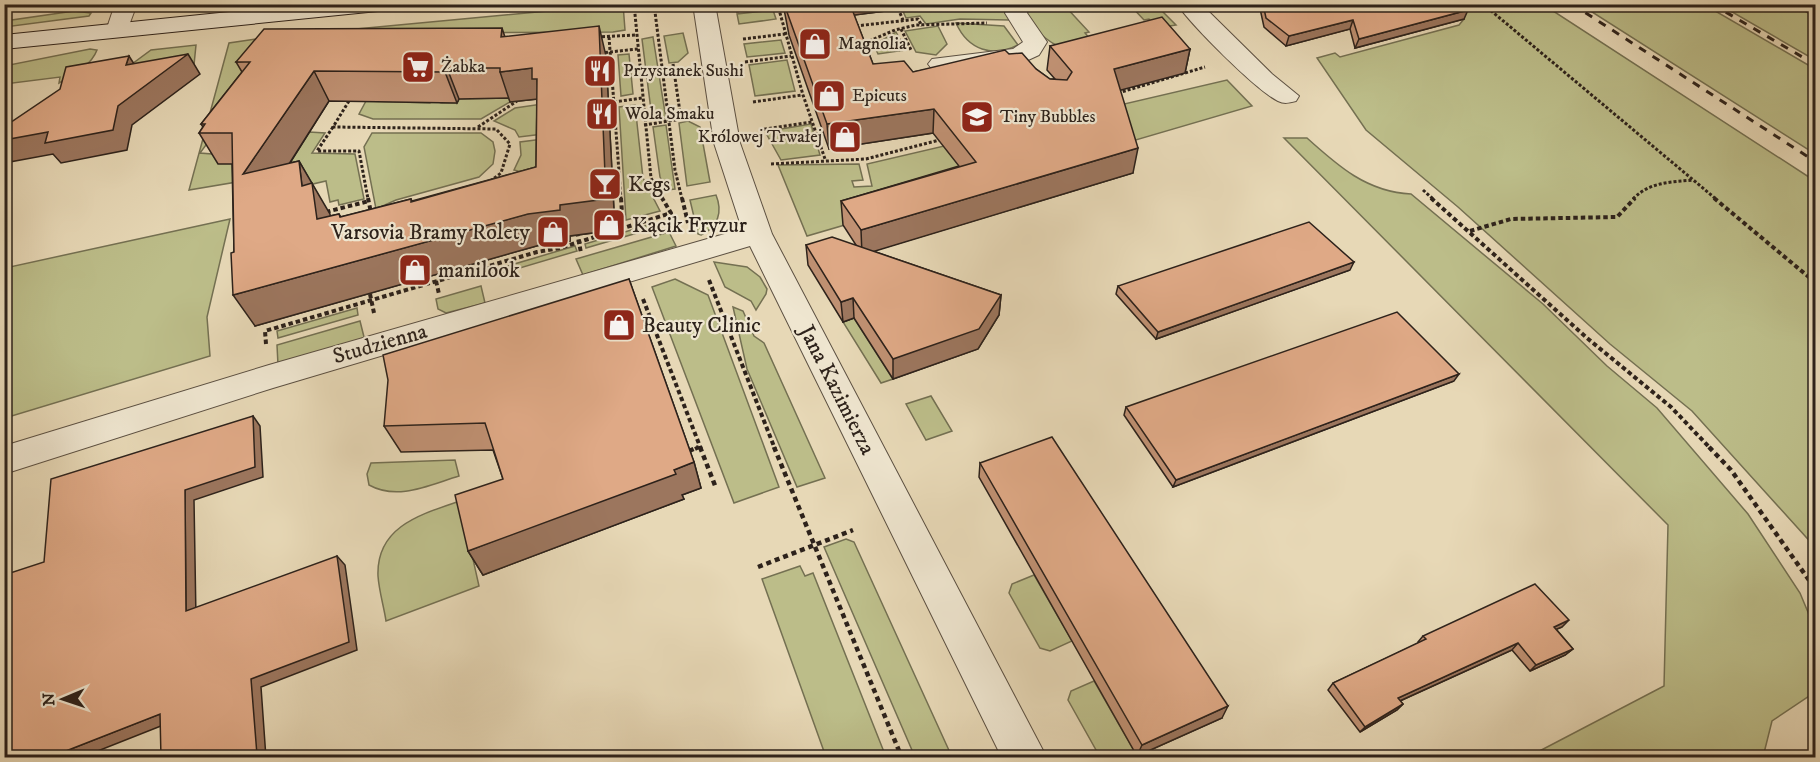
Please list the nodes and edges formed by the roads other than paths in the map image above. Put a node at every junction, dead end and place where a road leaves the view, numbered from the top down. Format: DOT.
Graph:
graph roads {
  1 [pos="126,4"];
  2 [pos="378,4"];
  3 [pos="704,4"];
  4 [pos="1188,4"];
  5 [pos="1020,12"];
  6 [pos="117,31"];
  7 [pos="4,42"];
  8 [pos="4,54"];
  9 [pos="940,64"];
  10 [pos="1287,96"];
  11 [pos="758,234"];
  12 [pos="4,460"];
  13 [pos="1025,758"];
  1 -- 6 [label="street"];
  2 -- 6 [label="street"];
  3 -- 11 [label="street, Jana Kazimierza"];
  4 -- 10 [label="street"];
  5 -- 9 [label="street"];
  6 -- 7 [label="street"];
  6 -- 8 [label="street"];
  11 -- 12 [label="street, Studzienna"];
  11 -- 13 [label="street, Jana Kazimierza"];
}
